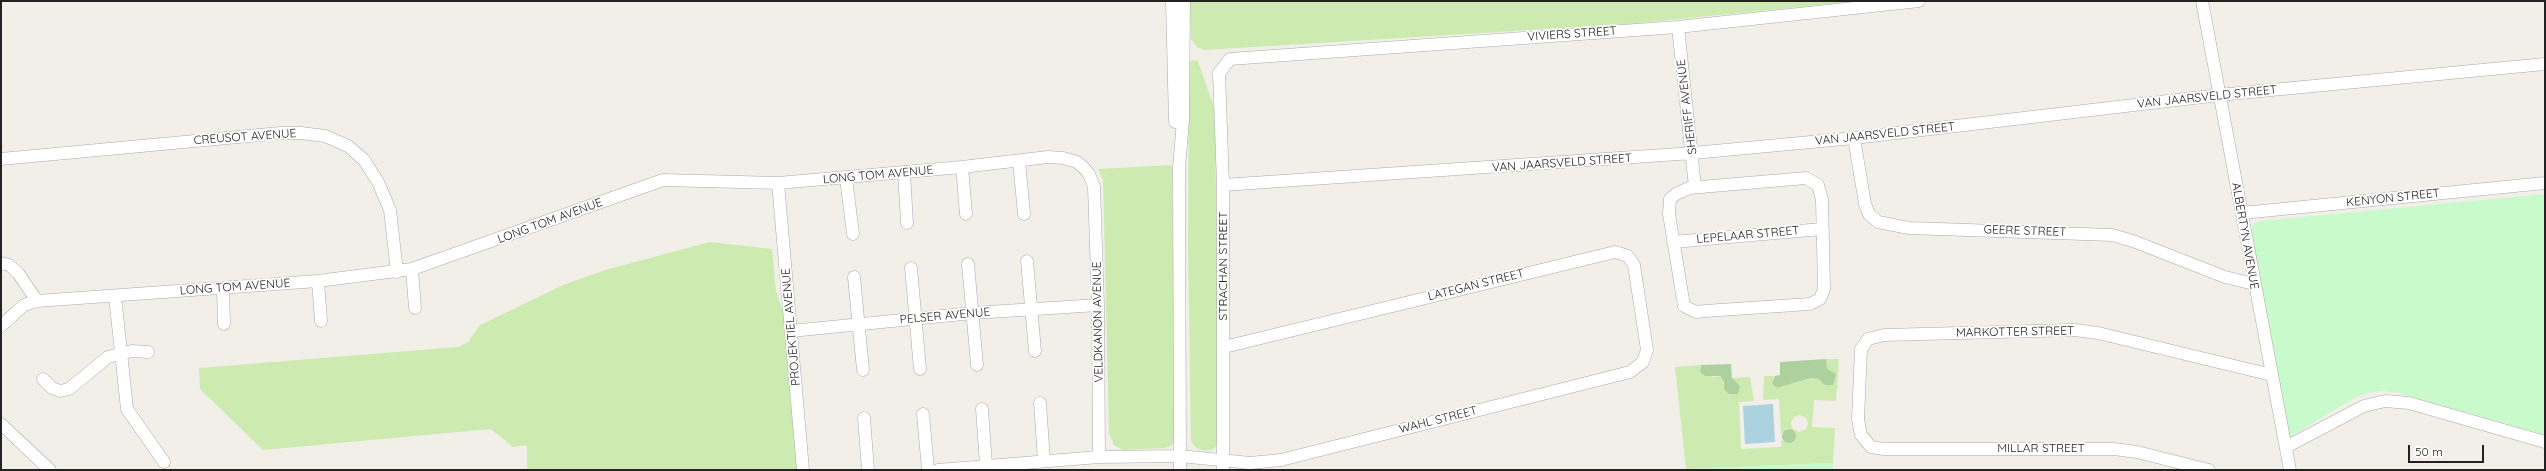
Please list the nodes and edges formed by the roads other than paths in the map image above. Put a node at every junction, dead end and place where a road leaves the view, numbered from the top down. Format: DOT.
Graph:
graph roads {
  1 [pos="1172,1"];
  2 [pos="1184,1"];
  3 [pos="1919,1"];
  4 [pos="2202,1"];
  5 [pos="1678,26"];
  6 [pos="1225,63"];
  7 [pos="2545,64"];
  8 [pos="2219,95"];
  9 [pos="1854,138"];
  10 [pos="1693,153"];
  11 [pos="1179,154"];
  12 [pos="1,159"];
  13 [pos="1019,161"];
  14 [pos="962,168"];
  15 [pos="904,172"];
  16 [pos="846,178"];
  17 [pos="778,183"];
  18 [pos="2545,183"];
  19 [pos="1223,186"];
  20 [pos="1094,187"];
  21 [pos="1695,187"];
  22 [pos="2242,213"];
  23 [pos="966,214"];
  24 [pos="1024,214"];
  25 [pos="907,223"];
  26 [pos="1822,229"];
  27 [pos="853,234"];
  28 [pos="1673,242"];
  29 [pos="1027,261"];
  30 [pos="1,263"];
  31 [pos="968,264"];
  32 [pos="911,268"];
  33 [pos="412,269"];
  34 [pos="397,272"];
  35 [pos="854,277"];
  36 [pos="318,281"];
  37 [pos="2254,284"];
  38 [pos="223,288"];
  39 [pos="115,296"];
  40 [pos="36,301"];
  41 [pos="1098,305"];
  42 [pos="415,308"];
  43 [pos="1030,309"];
  44 [pos="973,313"];
  45 [pos="915,319"];
  46 [pos="321,321"];
  47 [pos="224,324"];
  48 [pos="858,325"];
  49 [pos="1,326"];
  50 [pos="791,332"];
  51 [pos="1224,347"];
  52 [pos="1035,351"];
  53 [pos="148,352"];
  54 [pos="120,353"];
  55 [pos="1646,356"];
  56 [pos="977,365"];
  57 [pos="920,369"];
  58 [pos="863,370"];
  59 [pos="2272,376"];
  60 [pos="43,379"];
  61 [pos="1040,403"];
  62 [pos="982,409"];
  63 [pos="923,414"];
  64 [pos="864,418"];
  65 [pos="1,424"];
  66 [pos="2545,442"];
  67 [pos="1871,447"];
  68 [pos="2286,447"];
  69 [pos="1180,456"];
  70 [pos="1099,457"];
  71 [pos="1044,461"];
  72 [pos="164,462"];
  73 [pos="986,465"];
  74 [pos="1223,465"];
  75 [pos="50,470"];
  76 [pos="803,470"];
  77 [pos="868,470"];
  78 [pos="928,470"];
  79 [pos="946,470"];
  80 [pos="1180,470"];
  81 [pos="2210,470"];
  82 [pos="2290,470"];
  1 -- 11 [label="street"];
  2 -- 11 [label="street"];
  3 -- 5 [label="street, VIVIERS STREET"];
  4 -- 8 [label="street, ALBERTYN AVENUE"];
  5 -- 6 [label="street, VIVIERS STREET"];
  5 -- 10 [label="street, SHERIFF AVENUE"];
  6 -- 19 [label="street, STRACHAN STREET"];
  7 -- 8 [label="street, VAN JAARSVELD STREET"];
  8 -- 9 [label="street, VAN JAARSVELD STREET"];
  8 -- 22 [label="street, ALBERTYN AVENUE"];
  9 -- 10 [label="street, VAN JAARSVELD STREET"];
  9 -- 37 [label="street, GEERE STREET"];
  10 -- 19 [label="street, VAN JAARSVELD STREET"];
  10 -- 21 [label="street, SHERIFF AVENUE"];
  11 -- 69 [label="street"];
  12 -- 34 [label="street, CREUSOT AVENUE"];
  13 -- 14 [label="street, LONG TOM AVENUE"];
  13 -- 20 [label="street, LONG TOM AVENUE"];
  13 -- 24 [label="street"];
  14 -- 15 [label="street, LONG TOM AVENUE"];
  14 -- 23 [label="street"];
  15 -- 16 [label="street, LONG TOM AVENUE"];
  15 -- 25 [label="street"];
  16 -- 17 [label="street, LONG TOM AVENUE"];
  16 -- 27 [label="street"];
  17 -- 33 [label="street, LONG TOM AVENUE"];
  17 -- 50 [label="street, PROJEKTIEL AVENUE"];
  18 -- 22 [label="street, KENYON STREET"];
  19 -- 51 [label="street, STRACHAN STREET"];
  20 -- 41 [label="street, VELDKANON AVENUE"];
  21 -- 26 [label="street"];
  21 -- 28 [label="street"];
  22 -- 37 [label="street, ALBERTYN AVENUE"];
  26 -- 28 [label="street, LEPELAAR STREET"];
  26 -- 28 [label="street"];
  29 -- 43 [label="street"];
  30 -- 40 [label="street"];
  31 -- 44 [label="street"];
  32 -- 45 [label="street"];
  33 -- 34 [label="street, LONG TOM AVENUE"];
  33 -- 42 [label="street"];
  34 -- 36 [label="street, LONG TOM AVENUE"];
  35 -- 48 [label="street"];
  36 -- 38 [label="street, LONG TOM AVENUE"];
  36 -- 46 [label="street"];
  37 -- 59 [label="street, ALBERTYN AVENUE"];
  38 -- 39 [label="street, LONG TOM AVENUE"];
  38 -- 47 [label="street"];
  39 -- 40 [label="street, LONG TOM AVENUE"];
  39 -- 54 [label="street"];
  40 -- 49 [label="street, LONG TOM AVENUE"];
  41 -- 43 [label="street, PELSER AVENUE"];
  41 -- 70 [label="street, VELDKANON AVENUE"];
  43 -- 44 [label="street, PELSER AVENUE"];
  43 -- 52 [label="street"];
  44 -- 45 [label="street, PELSER AVENUE"];
  44 -- 56 [label="street"];
  45 -- 48 [label="street, PELSER AVENUE"];
  45 -- 57 [label="street"];
  48 -- 50 [label="street, PELSER AVENUE"];
  48 -- 58 [label="street"];
  50 -- 76 [label="street, PROJEKTIEL AVENUE"];
  51 -- 55 [label="street, LATEGAN STREET"];
  51 -- 74 [label="street, STRACHAN STREET"];
  53 -- 54 [label="street"];
  54 -- 60 [label="street"];
  54 -- 72 [label="street"];
  55 -- 74 [label="street, WAHL STREET"];
  59 -- 67 [label="street, MARKOTTER STREET"];
  59 -- 68 [label="street, ALBERTYN AVENUE"];
  61 -- 71 [label="street"];
  62 -- 73 [label="street"];
  63 -- 78 [label="street"];
  64 -- 77 [label="street"];
  65 -- 75 [label="street"];
  66 -- 68 [label="street"];
  67 -- 81 [label="street, MILLAR STREET"];
  68 -- 82 [label="street, ALBERTYN AVENUE"];
  69 -- 70 [label="street, WAHL STREET"];
  69 -- 74 [label="street, WAHL STREET"];
  69 -- 80 [label="street"];
  70 -- 71 [label="street, WAHL STREET"];
  71 -- 73 [label="street, WAHL STREET"];
  73 -- 79 [label="street, WAHL STREET"];
}
